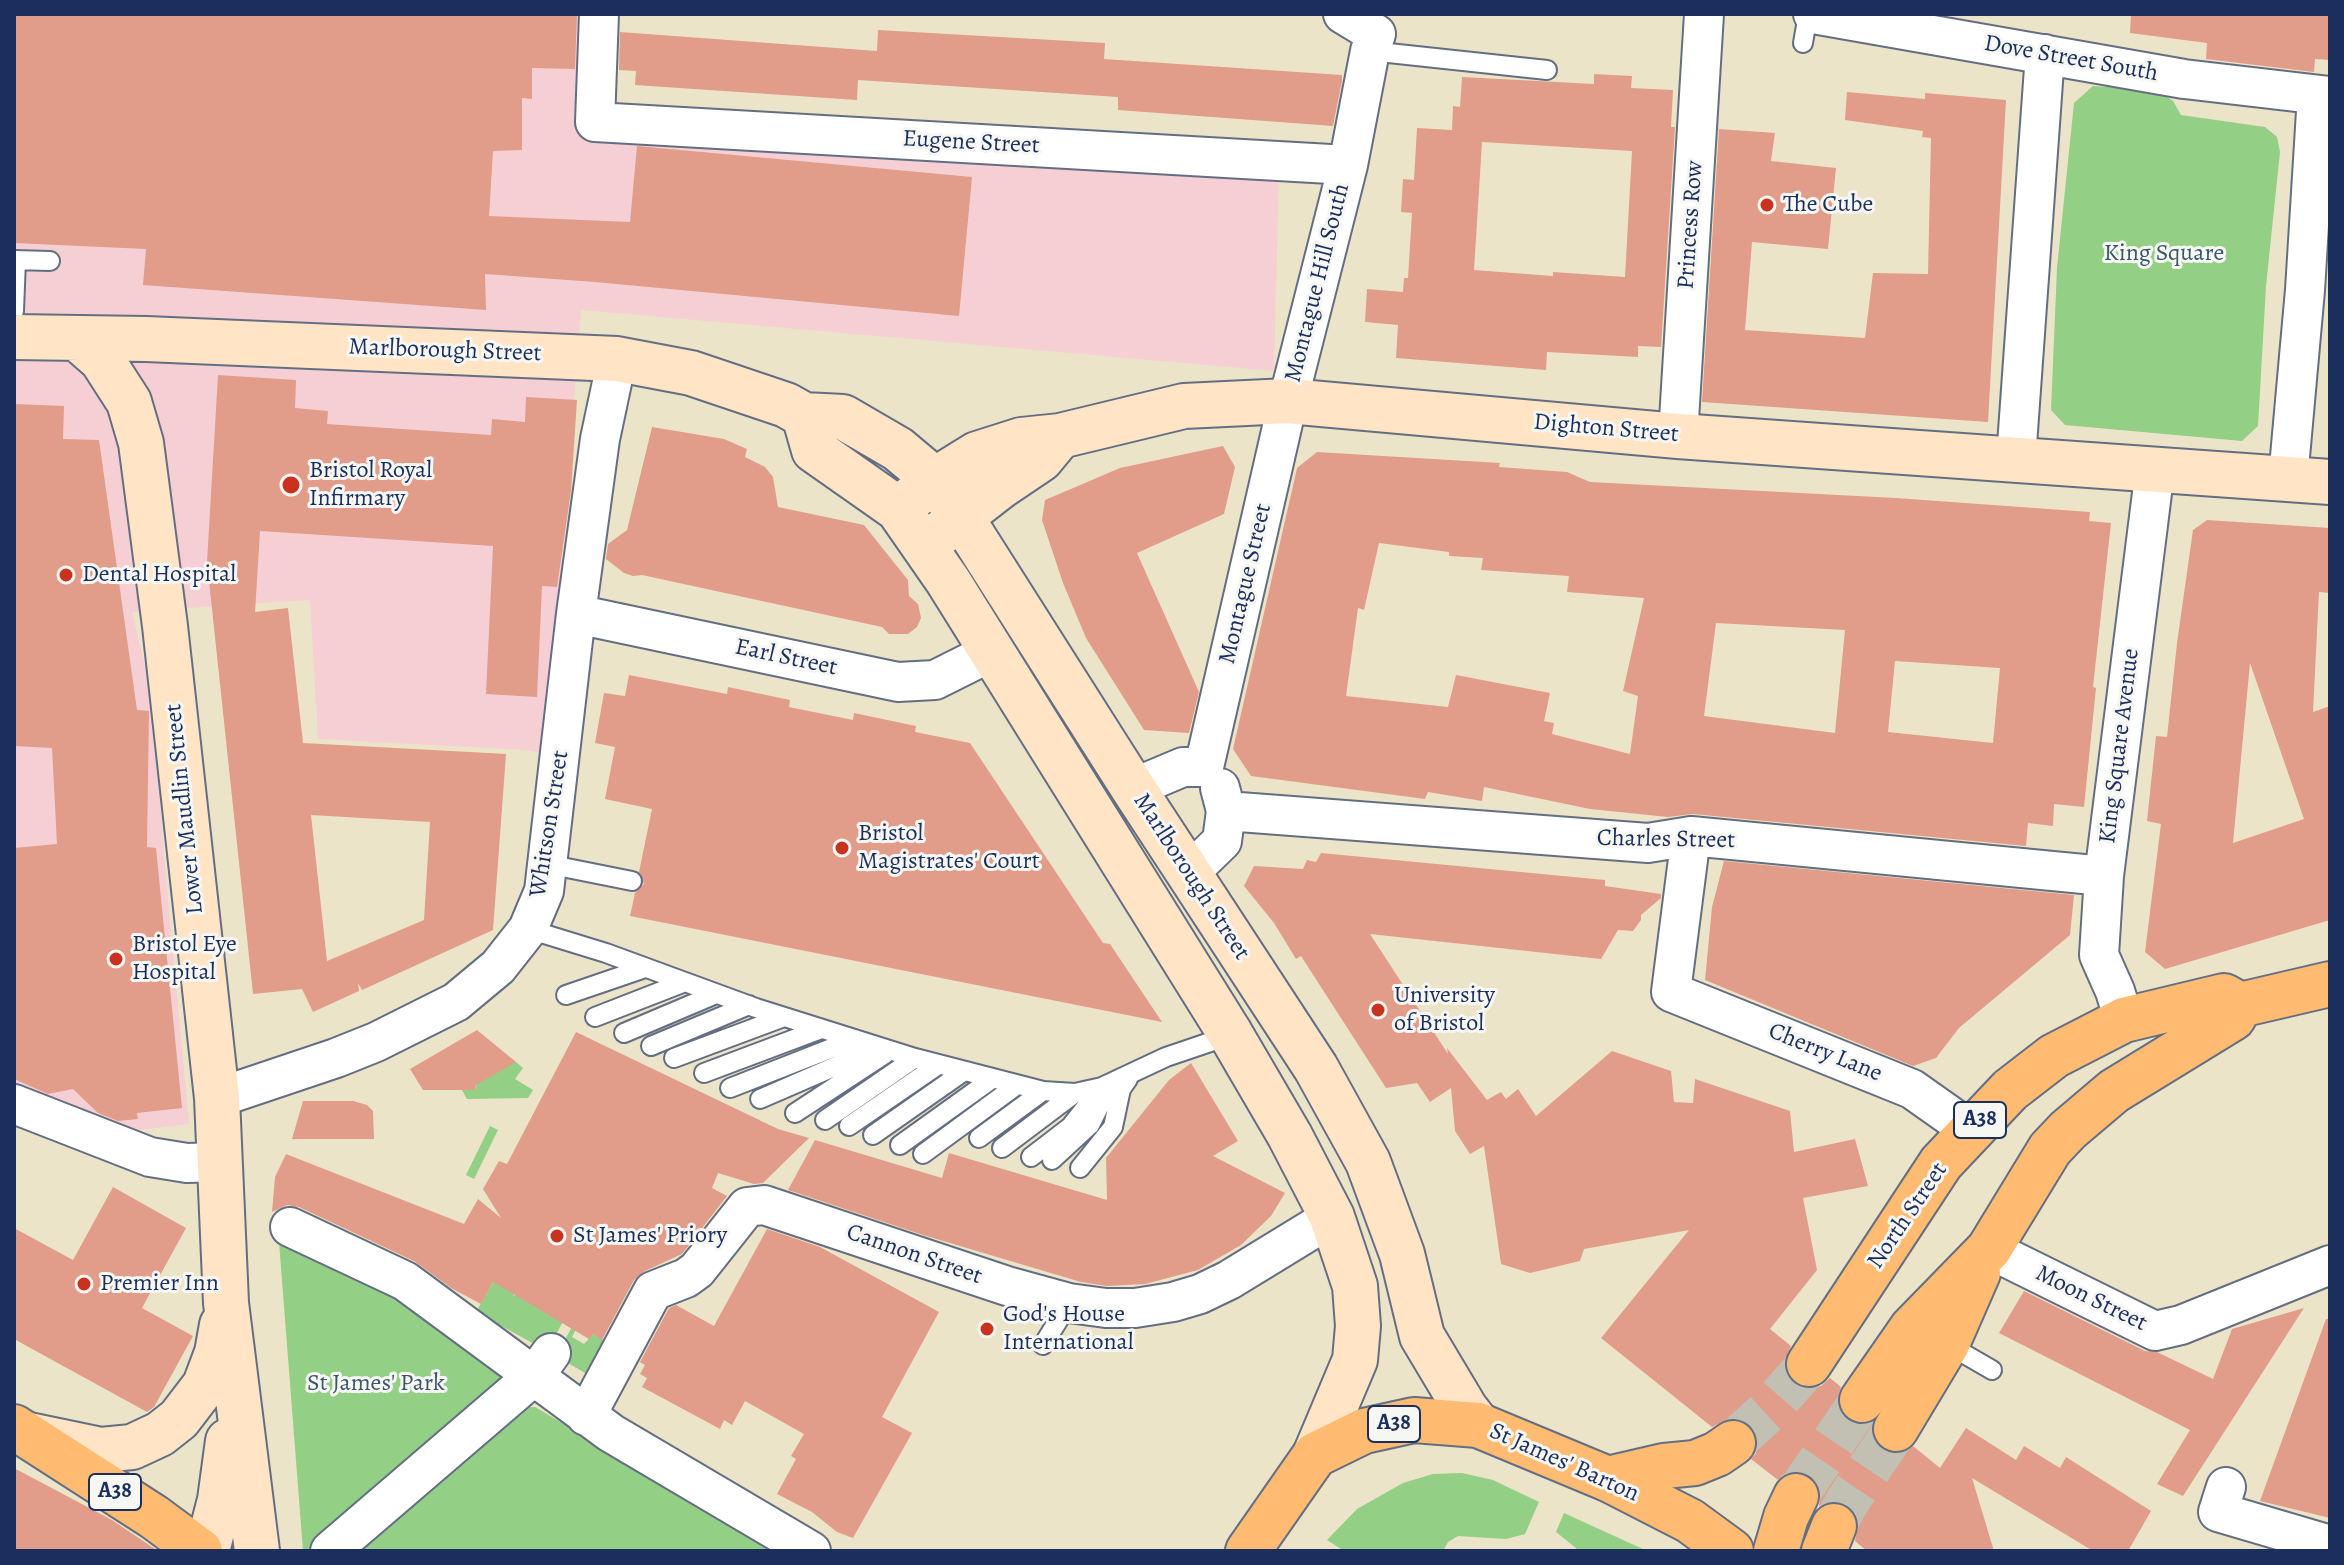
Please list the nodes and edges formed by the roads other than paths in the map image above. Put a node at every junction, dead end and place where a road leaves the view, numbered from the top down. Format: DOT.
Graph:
graph roads {
  1 [pos="599,14"];
  2 [pos="1343,14"];
  3 [pos="1704,14"];
  4 [pos="1915,23"];
  5 [pos="1808,24"];
  6 [pos="1370,51"];
  7 [pos="2045,54"];
  8 [pos="1547,70"];
  9 [pos="2324,96"];
  10 [pos="1348,165"];
  11 [pos="15,260"];
  12 [pos="50,261"];
  13 [pos="14,311"];
  14 [pos="14,337"];
  15 [pos="77,338"];
  16 [pos="617,359"];
  17 [pos="1288,401"];
  18 [pos="804,415"];
  19 [pos="1060,436"];
  20 [pos="1678,436"];
  21 [pos="2016,459"];
  22 [pos="2155,469"];
  23 [pos="935,480"];
  24 [pos="2309,481"];
  25 [pos="898,509"];
  26 [pos="961,517"];
  27 [pos="925,546"];
  28 [pos="576,614"];
  29 [pos="993,651"];
  30 [pos="1204,767"];
  31 [pos="1133,788"];
  32 [pos="1226,811"];
  33 [pos="1691,836"];
  34 [pos="547,864"];
  35 [pos="1189,873"];
  36 [pos="2104,876"];
  37 [pos="632,881"];
  38 [pos="528,929"];
  39 [pos="645,968"];
  40 [pos="685,982"];
  41 [pos="2330,984"];
  42 [pos="716,994"];
  43 [pos="566,995"];
  44 [pos="749,1005"];
  45 [pos="2240,1005"];
  46 [pos="595,1017"];
  47 [pos="784,1017"];
  48 [pos="2124,1020"];
  49 [pos="821,1029"];
  50 [pos="624,1033"];
  51 [pos="1231,1035"];
  52 [pos="855,1039"];
  53 [pos="651,1046"];
  54 [pos="886,1049"];
  55 [pos="674,1058"];
  56 [pos="915,1058"];
  57 [pos="938,1065"];
  58 [pos="963,1072"];
  59 [pos="704,1073"];
  60 [pos="1130,1075"];
  61 [pos="992,1079"];
  62 [pos="1017,1085"];
  63 [pos="1106,1085"];
  64 [pos="730,1088"];
  65 [pos="1043,1091"];
  66 [pos="1075,1093"];
  67 [pos="217,1098"];
  68 [pos="760,1099"];
  69 [pos="14,1104"];
  70 [pos="795,1113"];
  71 [pos="825,1120"];
  72 [pos="849,1126"];
  73 [pos="1970,1130"];
  74 [pos="873,1135"];
  75 [pos="979,1138"];
  76 [pos="900,1145"];
  77 [pos="1002,1148"];
  78 [pos="923,1154"];
  79 [pos="1031,1157"];
  80 [pos="1052,1160"];
  81 [pos="220,1162"];
  82 [pos="1080,1168"];
  83 [pos="1332,1217"];
  84 [pos="290,1227"];
  85 [pos="1989,1249"];
  86 [pos="2329,1266"];
  87 [pos="226,1303"];
  88 [pos="1069,1303"];
  89 [pos="1947,1344"];
  90 [pos="1043,1345"];
  91 [pos="543,1364"];
  92 [pos="1809,1364"];
  93 [pos="1992,1370"];
  94 [pos="237,1383"];
  95 [pos="1862,1400"];
  96 [pos="586,1416"];
  97 [pos="1478,1425"];
  98 [pos="1896,1429"];
  99 [pos="21,1431"];
  100 [pos="1733,1443"];
  101 [pos="1315,1455"];
  102 [pos="1608,1479"];
  103 [pos="2226,1487"];
  104 [pos="1796,1496"];
  105 [pos="2330,1545"];
  106 [pos="200,1551"];
  107 [pos="207,1551"];
  108 [pos="257,1551"];
  109 [pos="330,1551"];
  110 [pos="811,1551"];
  111 [pos="1248,1551"];
  112 [pos="1731,1551"];
  113 [pos="1776,1551"];
  1 -- 10 [label="street, Eugene Street"];
  2 -- 6 [label="street"];
  3 -- 20 [label="street, Princess Row"];
  4 -- 5 [label="street, Dove Street South"];
  4 -- 7 [label="street, Dove Street South"];
  6 -- 8 [label="lane"];
  6 -- 10 [label="street, Montague Hill South"];
  7 -- 9 [label="street, Dove Street South"];
  7 -- 21 [label="street"];
  9 -- 24 [label="street"];
  10 -- 17 [label="street, Montague Hill South"];
  11 -- 12 [label="lane"];
  11 -- 13 [label="lane"];
  14 -- 15 [label="main road, Marlborough Street"];
  15 -- 16 [label="main road, Marlborough Street"];
  15 -- 67 [label="main road, Lower Maudlin Street"];
  16 -- 18 [label="main road, Marlborough Street"];
  16 -- 28 [label="street, Whitson Street"];
  17 -- 19 [label="main road, Dighton Street"];
  17 -- 20 [label="main road, Dighton Street"];
  17 -- 30 [label="street, Montague Street"];
  18 -- 23 [label="main road, Marlborough Street"];
  18 -- 25 [label="main road, Marlborough Street"];
  19 -- 23 [label="main road, Dighton Street"];
  19 -- 26 [label="main road"];
  20 -- 21 [label="main road, Dighton Street"];
  21 -- 22 [label="main road, Dighton Street"];
  22 -- 24 [label="main road, Dighton Street"];
  22 -- 36 [label="street, King Square Avenue"];
  23 -- 25 [label="main road, Dighton Street"];
  23 -- 26 [label="main road, Marlborough Street"];
  25 -- 27 [label="main road, Marlborough Street"];
  26 -- 27 [label="main road"];
  26 -- 31 [label="main road, Marlborough Street"];
  27 -- 29 [label="main road, Marlborough Street"];
  28 -- 29 [label="street, Earl Street"];
  28 -- 34 [label="street, Whitson Street"];
  29 -- 51 [label="main road, Marlborough Street"];
  30 -- 31 [label="street"];
  30 -- 32 [label="street"];
  31 -- 35 [label="main road, Marlborough Street"];
  32 -- 33 [label="street, Charles Street"];
  32 -- 35 [label="street"];
  33 -- 36 [label="street, Charles Street"];
  33 -- 73 [label="street, Cherry Lane"];
  34 -- 37 [label="lane"];
  34 -- 38 [label="street, Whitson Street"];
  35 -- 97 [label="main road, Marlborough Street"];
  36 -- 48 [label="street, King Square Avenue"];
  38 -- 39 [label="lane"];
  38 -- 67 [label="street, Whitson Street"];
  39 -- 40 [label="lane"];
  39 -- 43 [label="lane"];
  40 -- 42 [label="lane"];
  40 -- 46 [label="lane"];
  41 -- 45 [label="main road, North Street / A38"];
  42 -- 44 [label="lane"];
  42 -- 50 [label="lane"];
  44 -- 47 [label="lane"];
  44 -- 53 [label="lane"];
  45 -- 48 [label="main road, North Street / A38"];
  45 -- 85 [label="main road, North Street / A38"];
  47 -- 49 [label="lane"];
  47 -- 55 [label="lane"];
  48 -- 73 [label="main road, North Street / A38"];
  49 -- 52 [label="lane"];
  49 -- 59 [label="lane"];
  51 -- 60 [label="lane"];
  51 -- 83 [label="main road, Marlborough Street"];
  52 -- 54 [label="lane"];
  52 -- 64 [label="lane"];
  54 -- 56 [label="lane"];
  54 -- 68 [label="lane"];
  54 -- 70 [label="lane"];
  56 -- 57 [label="lane"];
  56 -- 71 [label="lane"];
  57 -- 58 [label="lane"];
  57 -- 72 [label="lane"];
  58 -- 61 [label="lane"];
  58 -- 74 [label="lane"];
  60 -- 63 [label="lane"];
  60 -- 80 [label="lane"];
  60 -- 82 [label="lane"];
  61 -- 62 [label="lane"];
  61 -- 76 [label="lane"];
  62 -- 65 [label="lane"];
  62 -- 78 [label="lane"];
  63 -- 66 [label="lane"];
  63 -- 79 [label="lane"];
  65 -- 66 [label="lane"];
  65 -- 75 [label="lane"];
  66 -- 77 [label="lane"];
  67 -- 81 [label="main road, Lower Maudlin Street"];
  69 -- 81 [label="street"];
  73 -- 92 [label="main road, North Street / A38"];
  81 -- 87 [label="main road, Lower Maudlin Street"];
  83 -- 88 [label="street, Cannon Street"];
  83 -- 101 [label="main road, Marlborough Street"];
  84 -- 91 [label="street"];
  85 -- 86 [label="street, Moon Street"];
  85 -- 89 [label="main road, A38"];
  85 -- 95 [label="main road, North Street / A38"];
  87 -- 94 [label="main road, Lower Maudlin Street"];
  87 -- 99 [label="main road, Lower Maudlin Street"];
  88 -- 90 [label="lane"];
  88 -- 96 [label="street, Cannon Street"];
  89 -- 93 [label="lane"];
  89 -- 98 [label="main road, A38"];
  91 -- 96 [label="street"];
  91 -- 109 [label="street"];
  94 -- 107 [label="main road, Lower Maudlin Street"];
  94 -- 108 [label="main road, Lower Maudlin Street"];
  96 -- 110 [label="street"];
  97 -- 101 [label="main road, St James' Barton / A38"];
  97 -- 102 [label="main road, St James' Barton / A38"];
  99 -- 106 [label="main road, A38"];
  100 -- 102 [label="main road"];
  101 -- 111 [label="main road, St James' Barton / A38"];
  102 -- 112 [label="main road, St James' Barton / A38"];
  103 -- 105 [label="street"];
  104 -- 113 [label="main road"];
}
